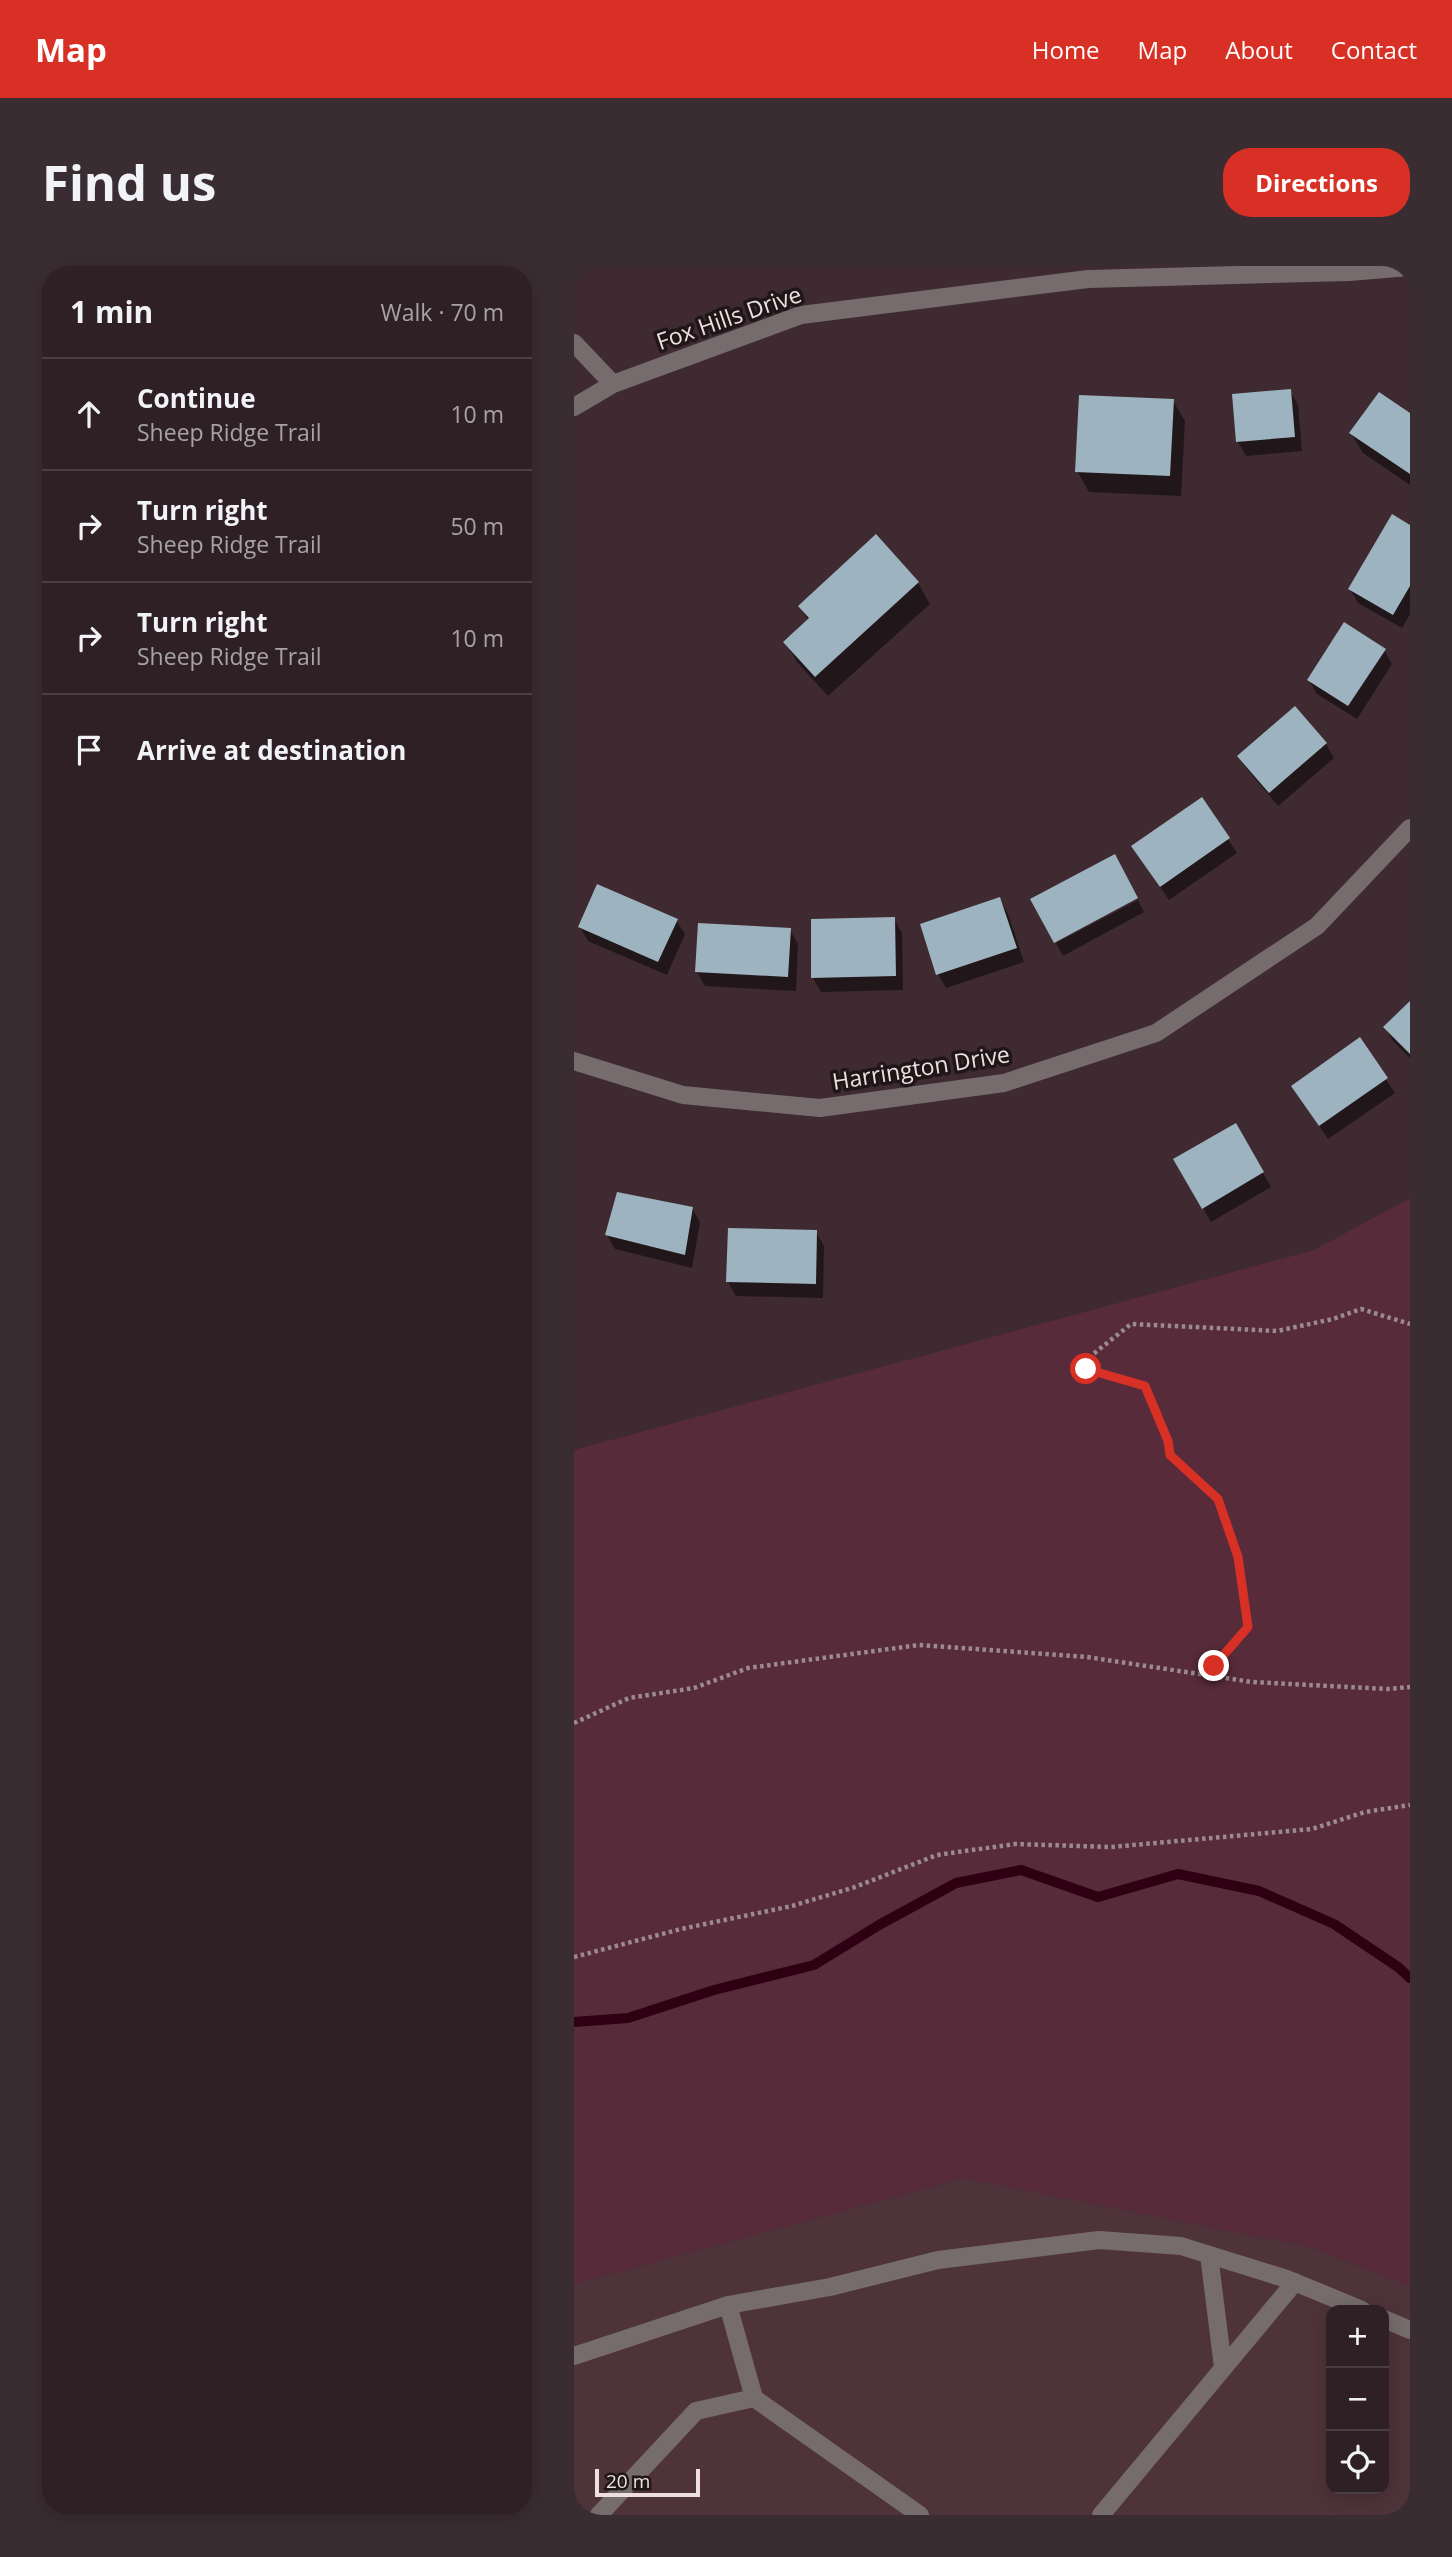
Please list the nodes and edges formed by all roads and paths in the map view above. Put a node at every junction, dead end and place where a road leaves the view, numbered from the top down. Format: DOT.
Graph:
graph roads {
  1 [pos="1410,267"];
  2 [pos="574,343"];
  3 [pos="613,384"];
  4 [pos="574,407"];
  5 [pos="1410,828"];
  6 [pos="574,1061"];
  7 [pos="1410,1324"];
  8 [pos="1210,1675"];
  9 [pos="1410,1687"];
  10 [pos="574,1723"];
  11 [pos="1410,1805"];
  12 [pos="574,1957"];
  13 [pos="1209,2255"];
  14 [pos="1295,2282"];
  15 [pos="729,2305"];
  16 [pos="1350,2305"];
  17 [pos="1389,2321"];
  18 [pos="1410,2330"];
  19 [pos="574,2356"];
  20 [pos="1223,2367"];
  21 [pos="754,2398"];
  22 [pos="599,2515"];
  23 [pos="920,2515"];
  24 [pos="1101,2515"];
  1 -- 3 [label="street, Fox Hills Drive"];
  2 -- 3 [label="street"];
  3 -- 4 [label="street, Fox Hills Drive"];
  5 -- 6 [label="street, Harrington Drive"];
  7 -- 8 [label="path"];
  8 -- 9 [label="path"];
  8 -- 10 [label="path"];
  11 -- 12 [label="path"];
  13 -- 14 [label="street"];
  13 -- 15 [label="street"];
  13 -- 20 [label="street"];
  14 -- 16 [label="street"];
  14 -- 20 [label="street"];
  15 -- 19 [label="street"];
  15 -- 21 [label="street"];
  17 -- 18 [label="street"];
  20 -- 24 [label="street"];
  21 -- 22 [label="street"];
  21 -- 23 [label="street"];
}
